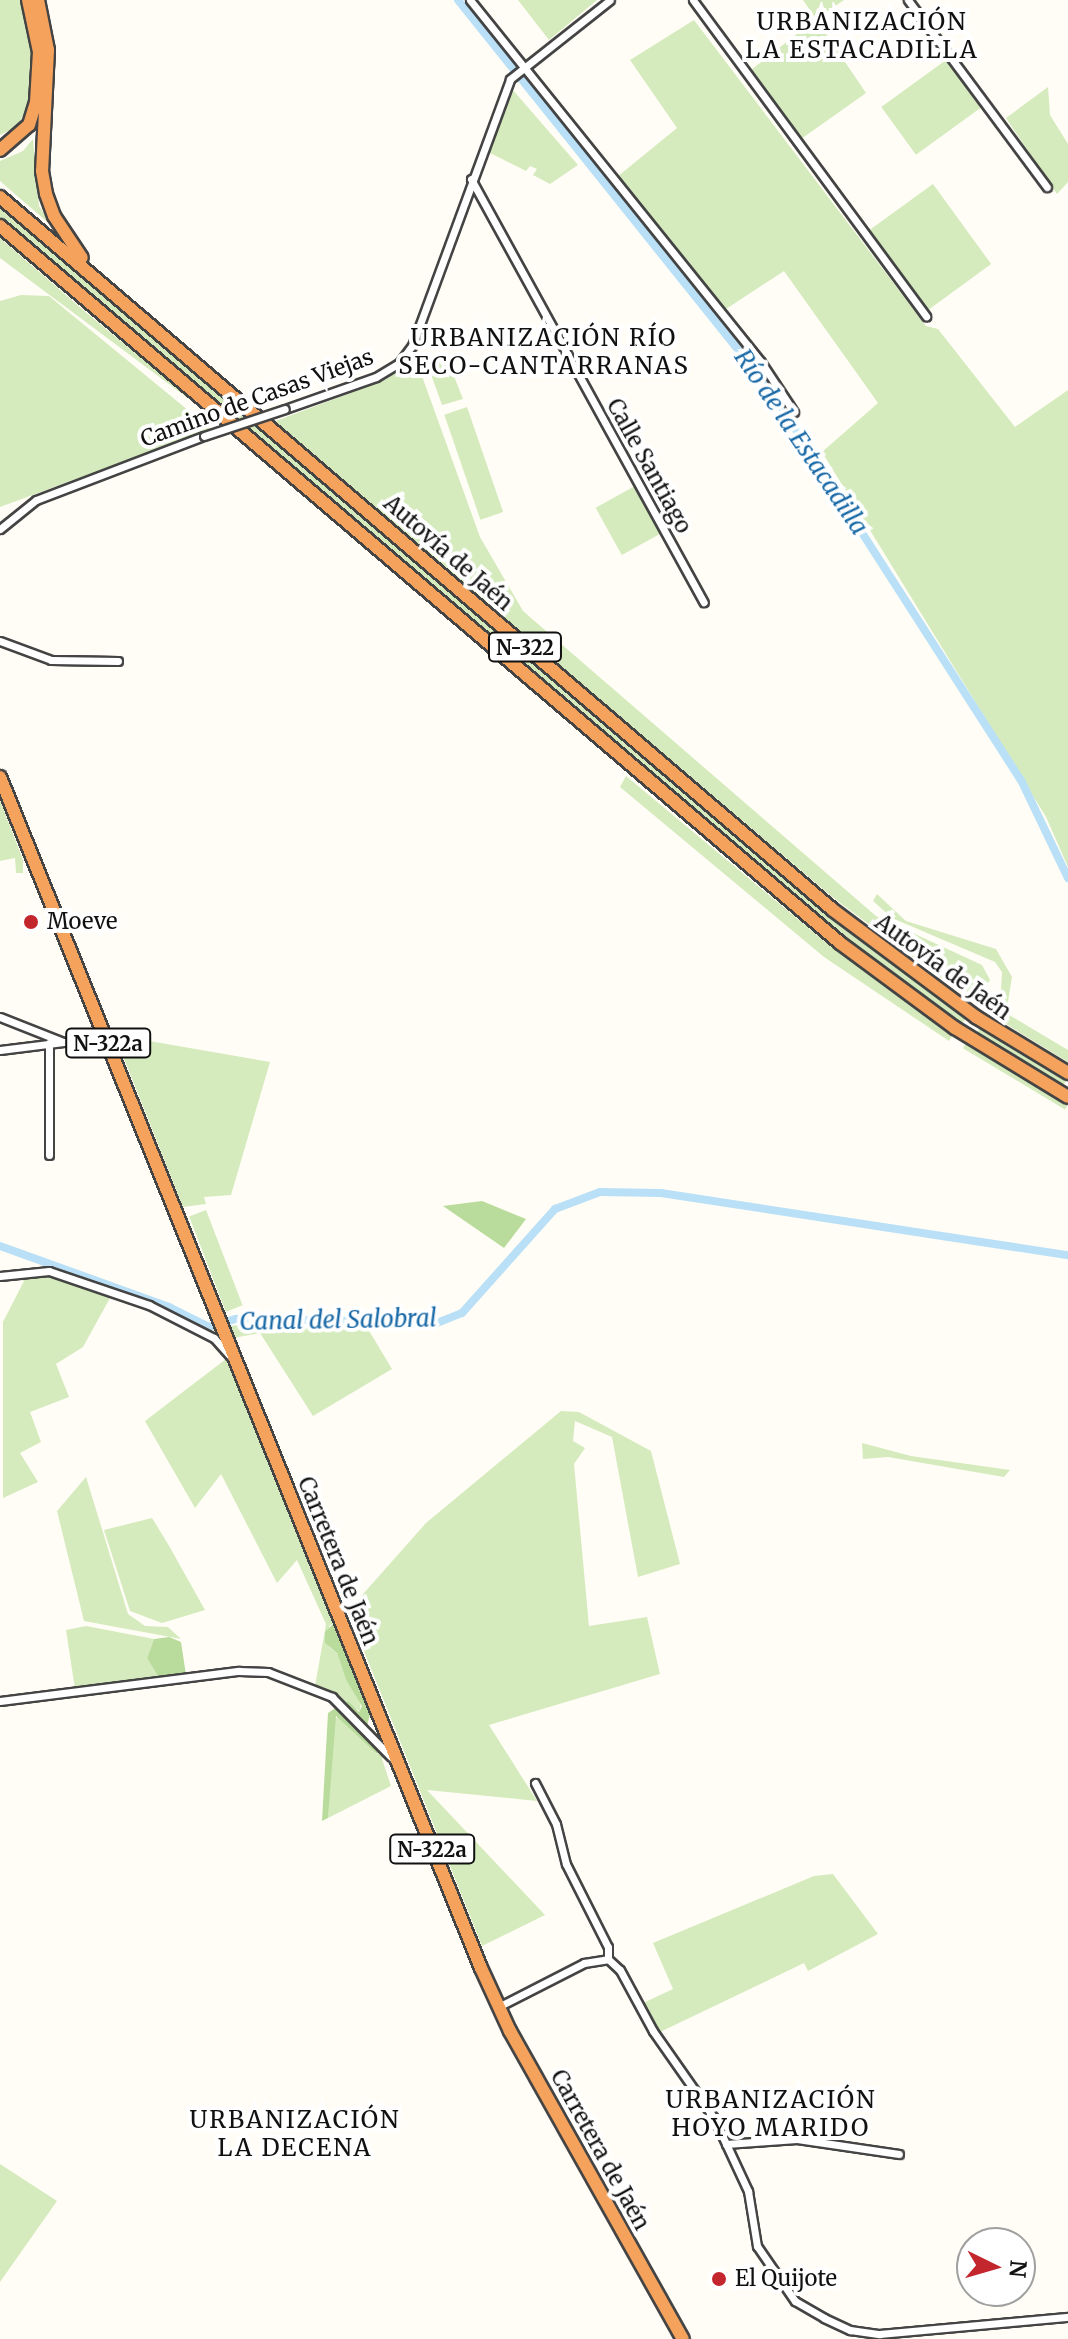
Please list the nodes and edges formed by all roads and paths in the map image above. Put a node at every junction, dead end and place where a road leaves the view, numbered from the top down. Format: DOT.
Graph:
graph roads {
  1 [pos="28,0"];
  2 [pos="38,0"];
  3 [pos="470,0"];
  4 [pos="610,0"];
  5 [pos="693,0"];
  6 [pos="908,0"];
  7 [pos="522,67"];
  8 [pos="0,150"];
  9 [pos="471,179"];
  10 [pos="1047,187"];
  11 [pos="0,197"];
  12 [pos="0,226"];
  13 [pos="125,299"];
  14 [pos="926,316"];
  15 [pos="794,412"];
  16 [pos="0,529"];
  17 [pos="704,602"];
  18 [pos="1,642"];
  19 [pos="118,661"];
  20 [pos="0,777"];
  21 [pos="0,1017"];
  22 [pos="105,1037"];
  23 [pos="63,1042"];
  24 [pos="49,1043"];
  25 [pos="0,1050"];
  26 [pos="1068,1073"];
  27 [pos="1068,1097"];
  28 [pos="49,1155"];
  29 [pos="0,1276"];
  30 [pos="234,1359"];
  31 [pos="0,1701"];
  32 [pos="403,1776"];
  33 [pos="535,1783"];
  34 [pos="608,1959"];
  35 [pos="498,2007"];
  36 [pos="726,2144"];
  37 [pos="899,2154"];
  38 [pos="1068,2317"];
  39 [pos="683,2339"];
  1 -- 8 [label="highway"];
  2 -- 13 [label="highway"];
  3 -- 7 [label="street"];
  4 -- 7 [label="street, Camino de Casas Viejas"];
  5 -- 14 [label="street"];
  6 -- 10 [label="street"];
  7 -- 9 [label="street, Camino de Casas Viejas"];
  7 -- 15 [label="street"];
  9 -- 16 [label="street, Camino de Casas Viejas, bridge"];
  9 -- 17 [label="street, Calle Santiago"];
  11 -- 13 [label="highway, Autovía de Jaén / N-322"];
  12 -- 27 [label="highway, Autovía de Jaén / N-322"];
  13 -- 26 [label="highway, Autovía de Jaén / N-322"];
  18 -- 19 [label="street"];
  20 -- 22 [label="highway, Carretera de Jaén / N-322a"];
  21 -- 23 [label="street"];
  22 -- 23 [label="street"];
  22 -- 30 [label="highway, Carretera de Jaén / N-322a"];
  23 -- 24 [label="street"];
  24 -- 25 [label="street"];
  24 -- 28 [label="street"];
  29 -- 30 [label="street"];
  30 -- 32 [label="highway, Carretera de Jaén / N-322a"];
  31 -- 32 [label="street"];
  32 -- 35 [label="highway, Carretera de Jaén / N-322a"];
  33 -- 34 [label="street"];
  34 -- 35 [label="street"];
  34 -- 36 [label="street"];
  35 -- 39 [label="highway, Carretera de Jaén / N-322a"];
  36 -- 37 [label="street"];
  36 -- 38 [label="street"];
}
